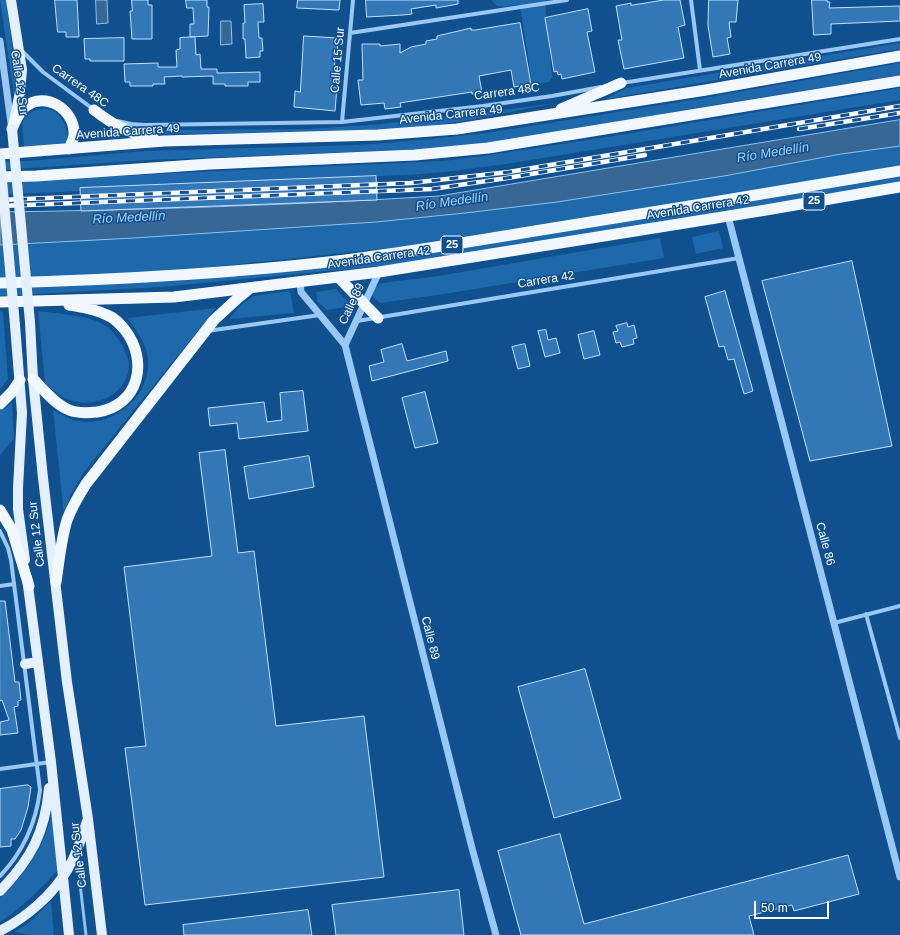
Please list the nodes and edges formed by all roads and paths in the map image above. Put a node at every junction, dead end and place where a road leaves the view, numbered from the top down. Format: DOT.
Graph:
graph roads {
  1 [pos="12,0"];
  2 [pos="353,0"];
  3 [pos="567,0"];
  4 [pos="691,0"];
  5 [pos="350,33"];
  6 [pos="900,39"];
  7 [pos="0,40"];
  8 [pos="19,48"];
  9 [pos="900,56"];
  10 [pos="700,70"];
  11 [pos="900,81"];
  12 [pos="621,83"];
  13 [pos="94,110"];
  14 [pos="545,116"];
  15 [pos="342,122"];
  16 [pos="12,129"];
  17 [pos="164,141"];
  18 [pos="69,149"];
  19 [pos="0,154"];
  20 [pos="0,158"];
  21 [pos="900,171"];
  22 [pos="0,177"];
  23 [pos="900,187"];
  24 [pos="728,216"];
  25 [pos="739,258"];
  26 [pos="379,272"];
  27 [pos="338,277"];
  28 [pos="0,283"];
  29 [pos="300,287"];
  30 [pos="251,288"];
  31 [pos="52,301"];
  32 [pos="0,302"];
  33 [pos="364,304"];
  34 [pos="320,315"];
  35 [pos="378,318"];
  36 [pos="356,321"];
  37 [pos="205,332"];
  38 [pos="346,345"];
  39 [pos="33,379"];
  40 [pos="20,380"];
  41 [pos="0,404"];
  42 [pos="0,510"];
  43 [pos="0,532"];
  44 [pos="56,582"];
  45 [pos="14,584"];
  46 [pos="0,586"];
  47 [pos="29,586"];
  48 [pos="900,606"];
  49 [pos="866,614"];
  50 [pos="834,623"];
  51 [pos="38,662"];
  52 [pos="25,664"];
  53 [pos="900,738"];
  54 [pos="51,762"];
  55 [pos="38,764"];
  56 [pos="0,769"];
  57 [pos="88,819"];
  58 [pos="0,876"];
  59 [pos="63,877"];
  60 [pos="900,877"];
  61 [pos="0,891"];
  62 [pos="0,931"];
  63 [pos="69,935"];
  64 [pos="102,935"];
  65 [pos="496,935"];
  1 -- 8 [label="main road, Calle 12 Sur"];
  2 -- 5 [label="street, Calle 15 Sur"];
  3 -- 5 [label="street"];
  4 -- 10 [label="street"];
  5 -- 15 [label="street, Calle 15 Sur"];
  6 -- 10 [label="street, Carrera 48C"];
  7 -- 16 [label="street, Calle 12 Sur"];
  8 -- 13 [label="street, Carrera 48C"];
  8 -- 16 [label="main road, Calle 12 Sur"];
  9 -- 14 [label="highway, Avenida Carrera 49"];
  10 -- 12 [label="street, Carrera 48C"];
  11 -- 22 [label="highway"];
  12 -- 14 [label="highway"];
  12 -- 15 [label="street, Carrera 48C"];
  13 -- 15 [label="street, Carrera 48C"];
  13 -- 17 [label="highway"];
  14 -- 17 [label="highway, Avenida Carrera 49"];
  16 -- 18 [label="highway"];
  16 -- 39 [label="main road, Calle 12 Sur, bridge"];
  17 -- 18 [label="highway, Avenida Carrera 49"];
  18 -- 19 [label="highway, Avenida Carrera 49"];
  20 -- 40 [label="main road, Calle 12 Sur, bridge"];
  21 -- 28 [label="highway, Avenida Carrera 42 / 25"];
  23 -- 24 [label="highway, Avenida Carrera 42 / 25"];
  24 -- 25 [label="street, Calle 86"];
  24 -- 26 [label="highway, Avenida Carrera 42 / 25"];
  25 -- 35 [label="street, Carrera 42"];
  25 -- 50 [label="street, Calle 86"];
  26 -- 27 [label="highway, Avenida Carrera 42 / 25"];
  26 -- 33 [label="street, Calle 89"];
  27 -- 29 [label="highway, Avenida Carrera 42 / 25"];
  27 -- 33 [label="highway"];
  29 -- 30 [label="highway, Avenida Carrera 42 / 25"];
  29 -- 34 [label="street, Calle 89"];
  30 -- 31 [label="highway, Avenida Carrera 42 / 25"];
  30 -- 37 [label="highway"];
  31 -- 32 [label="highway, Avenida Carrera 42 / 25"];
  31 -- 39 [label="highway"];
  33 -- 35 [label="highway"];
  33 -- 36 [label="street, Calle 89"];
  34 -- 37 [label="street"];
  34 -- 38 [label="street, Calle 89"];
  35 -- 36 [label="street, Carrera 42"];
  36 -- 38 [label="street, Calle 89"];
  37 -- 44 [label="highway"];
  38 -- 65 [label="street, Calle 89"];
  39 -- 44 [label="main road, Calle 12 Sur"];
  40 -- 41 [label="highway"];
  40 -- 47 [label="main road, Calle 12 Sur"];
  42 -- 47 [label="highway"];
  43 -- 45 [label="street"];
  44 -- 57 [label="main road, Calle 12 Sur"];
  45 -- 46 [label="street"];
  45 -- 52 [label="street"];
  47 -- 51 [label="main road, Calle 12 Sur"];
  48 -- 49 [label="street"];
  49 -- 50 [label="street"];
  49 -- 53 [label="street"];
  50 -- 60 [label="street, Calle 86"];
  51 -- 52 [label="main road"];
  51 -- 54 [label="main road, Calle 12 Sur"];
  52 -- 55 [label="street"];
  54 -- 55 [label="street"];
  54 -- 59 [label="main road, Calle 12 Sur"];
  54 -- 61 [label="main road"];
  55 -- 56 [label="street"];
  55 -- 58 [label="street"];
  57 -- 59 [label="main road"];
  57 -- 64 [label="main road, Calle 12 Sur"];
  59 -- 62 [label="main road"];
  59 -- 63 [label="main road, Calle 12 Sur"];
}
